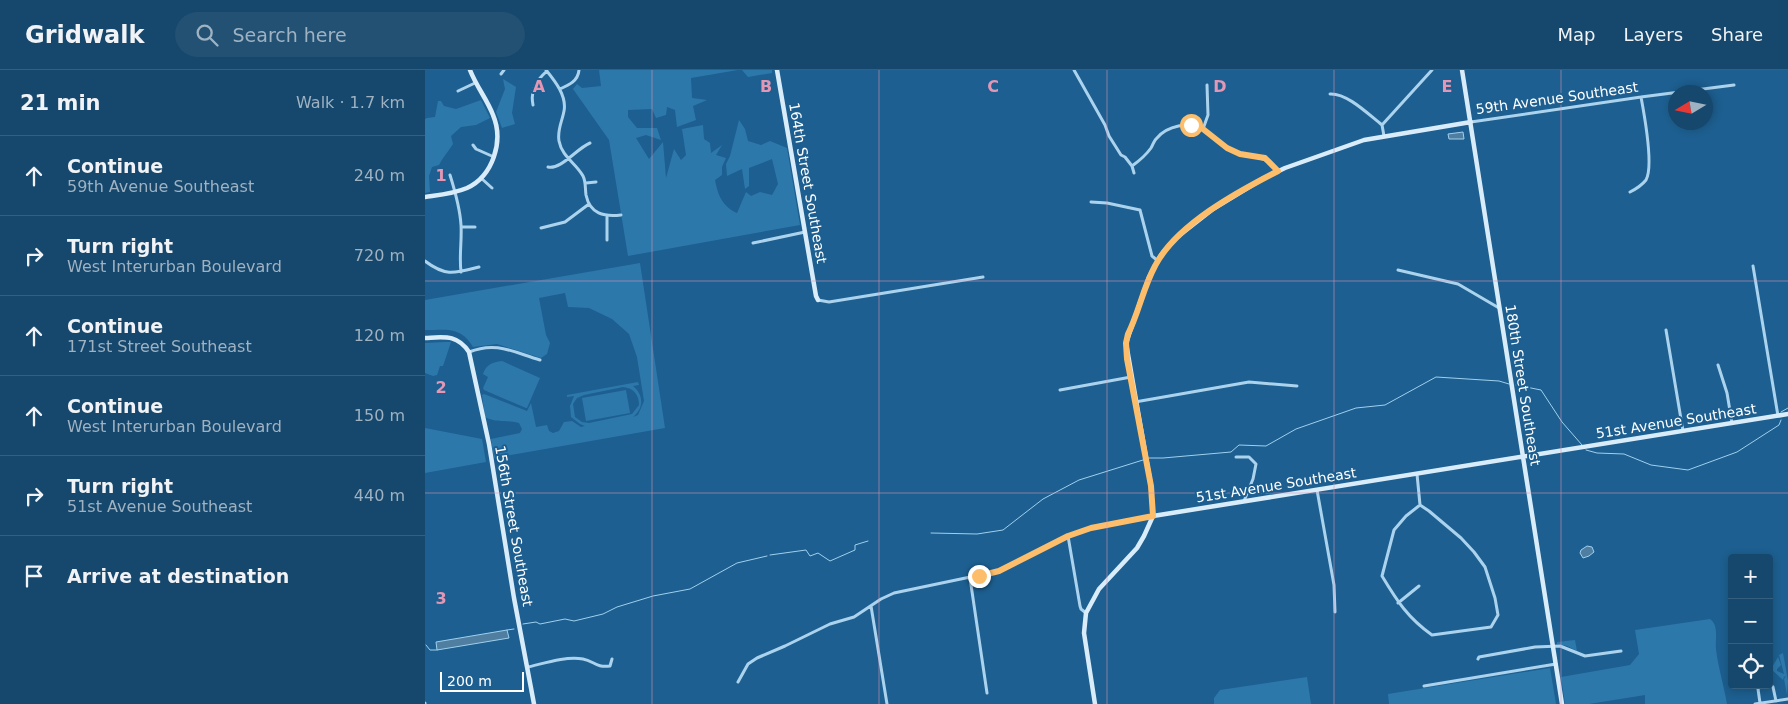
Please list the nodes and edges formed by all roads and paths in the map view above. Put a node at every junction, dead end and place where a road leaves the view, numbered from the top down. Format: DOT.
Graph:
graph roads {
  1 [pos="470,70"];
  2 [pos="504,70"];
  3 [pos="579,70"];
  4 [pos="777,70"];
  5 [pos="1074,70"];
  6 [pos="1432,70"];
  7 [pos="1462,70"];
  8 [pos="546,71"];
  9 [pos="501,74"];
  10 [pos="475,83"];
  11 [pos="1207,85"];
  12 [pos="1734,85"];
  13 [pos="559,89"];
  14 [pos="458,91"];
  15 [pos="1330,94"];
  16 [pos="1641,96"];
  17 [pos="533,105"];
  18 [pos="1471,122"];
  19 [pos="1382,124"];
  20 [pos="1203,129"];
  21 [pos="1384,136"];
  22 [pos="590,143"];
  23 [pos="473,145"];
  24 [pos="494,157"];
  25 [pos="568,159"];
  26 [pos="1131,166"];
  27 [pos="547,167"];
  28 [pos="1278,171"];
  29 [pos="1134,173"];
  30 [pos="450,175"];
  31 [pos="481,178"];
  32 [pos="596,182"];
  33 [pos="586,183"];
  34 [pos="492,188"];
  35 [pos="455,192"];
  36 [pos="1630,192"];
  37 [pos="425,197"];
  38 [pos="1091,202"];
  39 [pos="589,204"];
  40 [pos="621,215"];
  41 [pos="607,217"];
  42 [pos="461,227"];
  43 [pos="475,227"];
  44 [pos="541,228"];
  45 [pos="805,232"];
  46 [pos="607,240"];
  47 [pos="753,243"];
  48 [pos="425,261"];
  49 [pos="1158,261"];
  50 [pos="1753,266"];
  51 [pos="479,267"];
  52 [pos="1398,270"];
  53 [pos="461,272"];
  54 [pos="983,277"];
  55 [pos="818,300"];
  56 [pos="1499,308"];
  57 [pos="1666,330"];
  58 [pos="425,338"];
  59 [pos="469,352"];
  60 [pos="540,360"];
  61 [pos="1718,365"];
  62 [pos="1131,377"];
  63 [pos="1297,386"];
  64 [pos="1060,390"];
  65 [pos="1135,402"];
  66 [pos="1788,414"];
  67 [pos="1778,416"];
  68 [pos="1732,424"];
  69 [pos="1683,431"];
  70 [pos="1236,457"];
  71 [pos="1523,457"];
  72 [pos="1417,474"];
  73 [pos="1317,490"];
  74 [pos="1244,502"];
  75 [pos="1420,505"];
  76 [pos="1153,516"];
  77 [pos="1068,536"];
  78 [pos="970,578"];
  79 [pos="1419,586"];
  80 [pos="1398,603"];
  81 [pos="871,606"];
  82 [pos="1335,612"];
  83 [pos="1086,613"];
  84 [pos="1553,647"];
  85 [pos="1621,651"];
  86 [pos="1478,659"];
  87 [pos="612,660"];
  88 [pos="1556,664"];
  89 [pos="528,667"];
  90 [pos="738,682"];
  91 [pos="1424,686"];
  92 [pos="1773,687"];
  93 [pos="1758,689"];
  94 [pos="987,693"];
  95 [pos="1788,699"];
  96 [pos="1776,701"];
  97 [pos="1761,703"];
  98 [pos="534,704"];
  99 [pos="887,704"];
  100 [pos="1095,704"];
  101 [pos="1561,704"];
  102 [pos="1755,704"];
  1 -- 10 [label="street"];
  2 -- 9 [label="street"];
  3 -- 13 [label="street"];
  4 -- 45 [label="street, 164th Street Southeast"];
  5 -- 26 [label="street"];
  6 -- 19 [label="street"];
  7 -- 18 [label="street, 180th Street Southeast"];
  8 -- 13 [label="street"];
  8 -- 17 [label="street"];
  10 -- 14 [label="street"];
  10 -- 24 [label="street"];
  11 -- 20 [label="street"];
  12 -- 16 [label="street, 59th Avenue Southeast"];
  13 -- 25 [label="street"];
  15 -- 19 [label="street"];
  16 -- 18 [label="street, 59th Avenue Southeast"];
  16 -- 36 [label="street"];
  18 -- 21 [label="street, 59th Avenue Southeast"];
  18 -- 56 [label="street, 180th Street Southeast"];
  19 -- 21 [label="street"];
  20 -- 26 [label="street"];
  20 -- 28 [label="street"];
  21 -- 28 [label="street, 59th Avenue Southeast"];
  22 -- 25 [label="street"];
  23 -- 24 [label="street"];
  24 -- 31 [label="street"];
  25 -- 27 [label="street"];
  25 -- 33 [label="street"];
  26 -- 29 [label="street"];
  28 -- 49 [label="street, 59th Avenue Southeast"];
  30 -- 35 [label="street"];
  31 -- 34 [label="street"];
  31 -- 35 [label="street"];
  32 -- 33 [label="street"];
  33 -- 39 [label="street"];
  35 -- 37 [label="street"];
  35 -- 42 [label="street"];
  38 -- 49 [label="street"];
  39 -- 41 [label="street"];
  39 -- 44 [label="street"];
  40 -- 41 [label="street"];
  41 -- 46 [label="street"];
  42 -- 43 [label="street"];
  42 -- 53 [label="street"];
  45 -- 47 [label="street"];
  45 -- 55 [label="street, 164th Street Southeast"];
  48 -- 53 [label="street"];
  49 -- 62 [label="street, 59th Avenue Southeast"];
  50 -- 67 [label="street"];
  51 -- 53 [label="street"];
  52 -- 56 [label="street"];
  54 -- 55 [label="street"];
  56 -- 71 [label="street, 180th Street Southeast"];
  57 -- 69 [label="street"];
  58 -- 59 [label="street"];
  59 -- 60 [label="street"];
  59 -- 89 [label="street, 156th Street Southeast"];
  61 -- 68 [label="street"];
  62 -- 64 [label="street"];
  62 -- 65 [label="street, 59th Avenue Southeast"];
  63 -- 65 [label="street"];
  65 -- 76 [label="street, 59th Avenue Southeast"];
  66 -- 67 [label="street, 51st Avenue Southeast"];
  67 -- 68 [label="street, 51st Avenue Southeast"];
  68 -- 69 [label="street, 51st Avenue Southeast"];
  69 -- 71 [label="street, 51st Avenue Southeast"];
  70 -- 74 [label="street"];
  71 -- 72 [label="street, 51st Avenue Southeast"];
  71 -- 84 [label="street, 180th Street Southeast"];
  72 -- 73 [label="street, 51st Avenue Southeast"];
  72 -- 75 [label="street"];
  73 -- 74 [label="street, 51st Avenue Southeast"];
  73 -- 82 [label="street"];
  74 -- 76 [label="street, 51st Avenue Southeast"];
  75 -- 80 [label="street"];
  75 -- 80 [label="street"];
  76 -- 77 [label="street, 51st Avenue Southeast"];
  76 -- 83 [label="street"];
  77 -- 78 [label="street, 51st Avenue Southeast"];
  77 -- 83 [label="street"];
  78 -- 81 [label="street, 51st Avenue Southeast"];
  78 -- 94 [label="street"];
  79 -- 80 [label="street"];
  81 -- 90 [label="street, 51st Avenue Southeast"];
  81 -- 99 [label="street"];
  83 -- 100 [label="street"];
  84 -- 85 [label="street"];
  84 -- 86 [label="street"];
  84 -- 88 [label="street, 180th Street Southeast"];
  87 -- 89 [label="street"];
  88 -- 91 [label="street"];
  88 -- 101 [label="street, 180th Street Southeast"];
  89 -- 98 [label="street, 156th Street Southeast"];
  92 -- 96 [label="street"];
  93 -- 97 [label="street"];
  95 -- 96 [label="street"];
  96 -- 97 [label="street"];
  97 -- 102 [label="street"];
}
